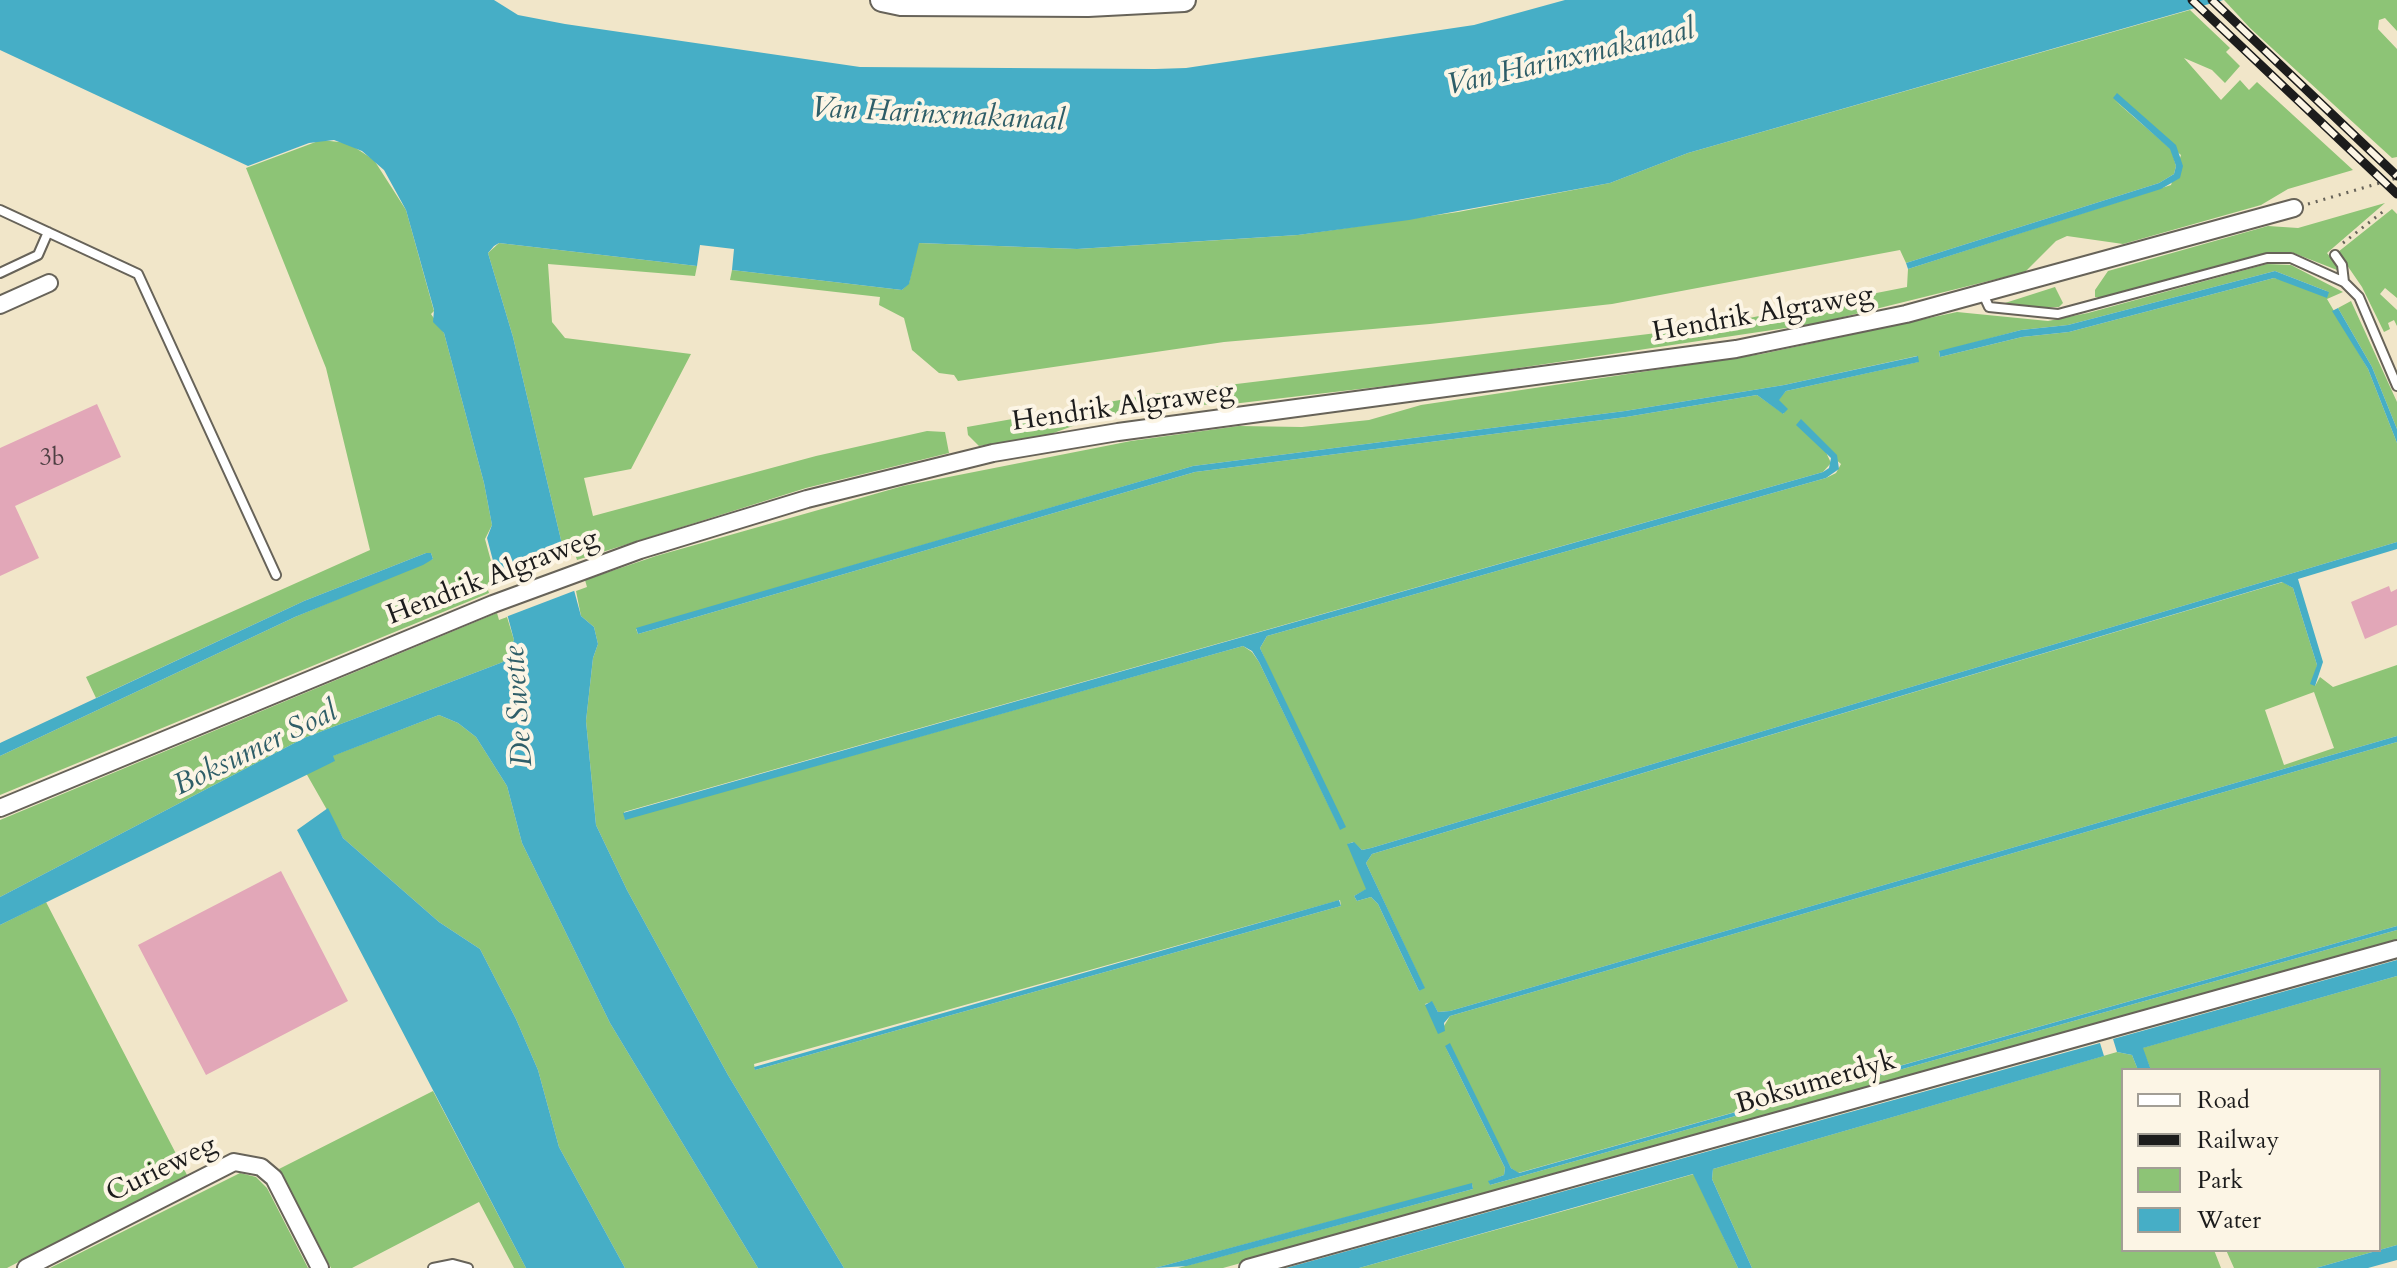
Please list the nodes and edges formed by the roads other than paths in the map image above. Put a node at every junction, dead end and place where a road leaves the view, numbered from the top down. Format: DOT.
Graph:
graph roads {
  1 [pos="882,0"];
  2 [pos="1184,0"];
  3 [pos="2294,208"];
  4 [pos="0,210"];
  5 [pos="48,232"];
  6 [pos="2335,255"];
  7 [pos="0,273"];
  8 [pos="2344,282"];
  9 [pos="49,283"];
  10 [pos="1983,294"];
  11 [pos="0,305"];
  12 [pos="2397,386"];
  13 [pos="276,575"];
  14 [pos="0,808"];
  15 [pos="2397,949"];
  16 [pos="26,1268"];
  17 [pos="320,1268"];
  18 [pos="433,1268"];
  19 [pos="468,1268"];
  20 [pos="1248,1268"];
  1 -- 2 [label="street"];
  3 -- 10 [label="street, Hendrik Algraweg"];
  4 -- 5 [label="lane"];
  5 -- 7 [label="lane"];
  5 -- 13 [label="lane"];
  6 -- 8 [label="lane"];
  8 -- 10 [label="lane"];
  8 -- 12 [label="lane"];
  9 -- 11 [label="street"];
  10 -- 14 [label="street, Hendrik Algraweg"];
  15 -- 20 [label="street, Boksumerdyk"];
  16 -- 17 [label="street, Curieweg"];
  18 -- 19 [label="lane"];
}
